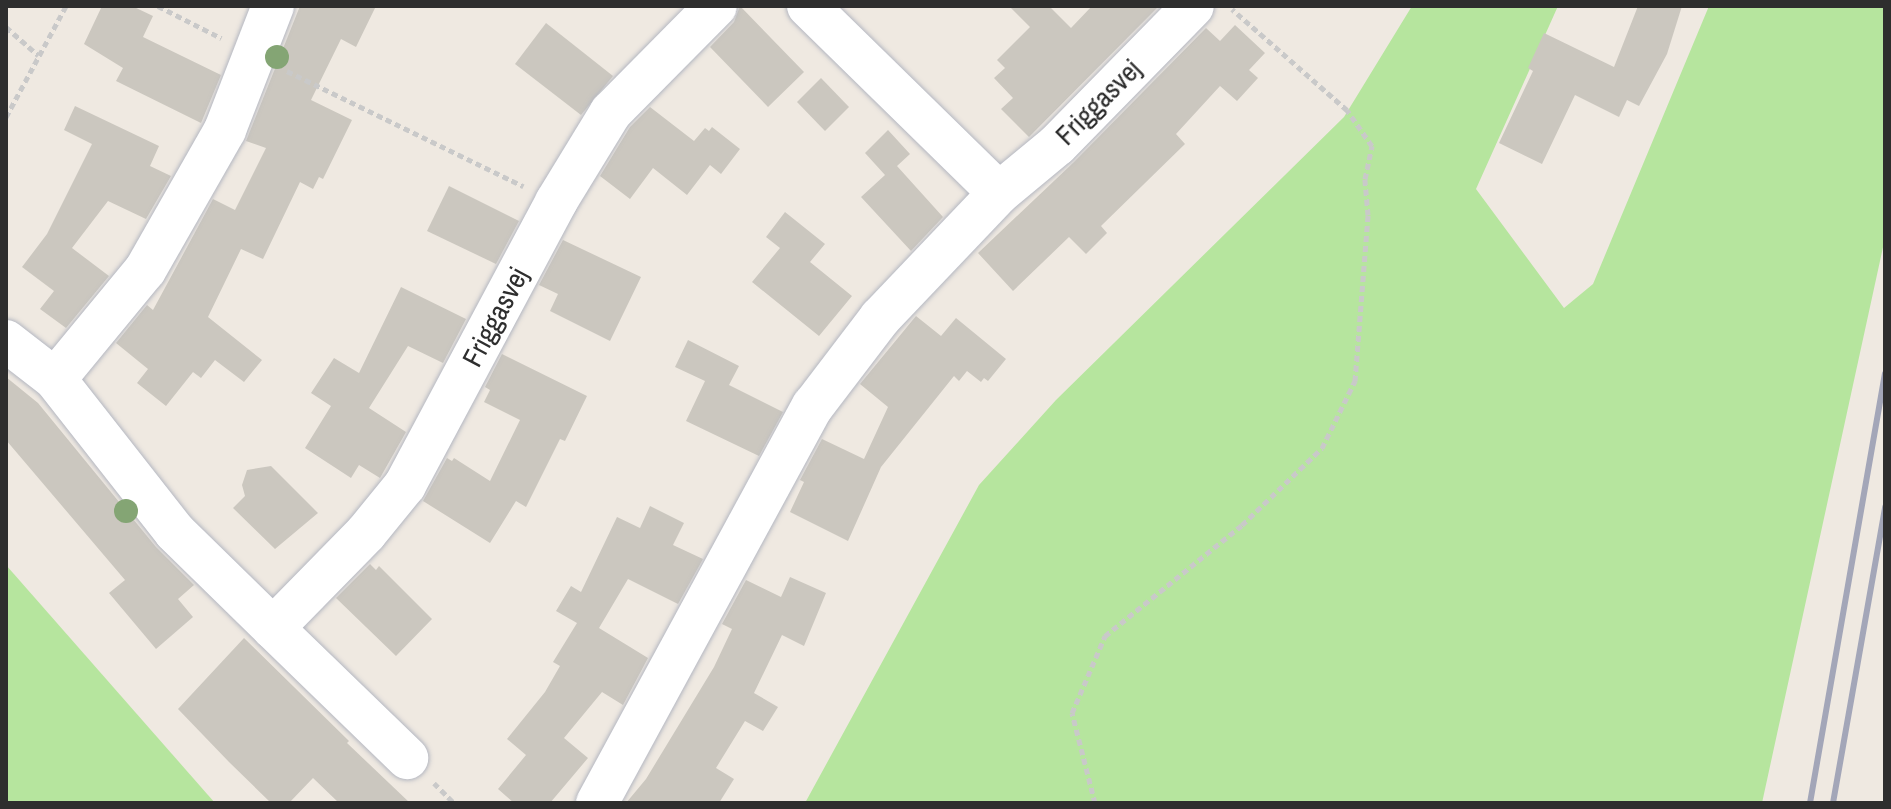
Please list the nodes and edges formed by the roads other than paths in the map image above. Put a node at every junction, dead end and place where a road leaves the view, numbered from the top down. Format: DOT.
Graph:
graph roads {
  1 [pos="273,6"];
  2 [pos="716,6"];
  3 [pos="808,6"];
  4 [pos="1193,6"];
  5 [pos="999,193"];
  6 [pos="6,341"];
  7 [pos="55,379"];
  8 [pos="273,628"];
  9 [pos="407,758"];
  10 [pos="597,803"];
  1 -- 7 [label="street"];
  2 -- 8 [label="street, Friggasvej"];
  3 -- 5 [label="street"];
  4 -- 5 [label="street, Friggasvej"];
  5 -- 10 [label="street, Friggasvej"];
  6 -- 7 [label="street"];
  7 -- 8 [label="street"];
  8 -- 9 [label="street"];
}
